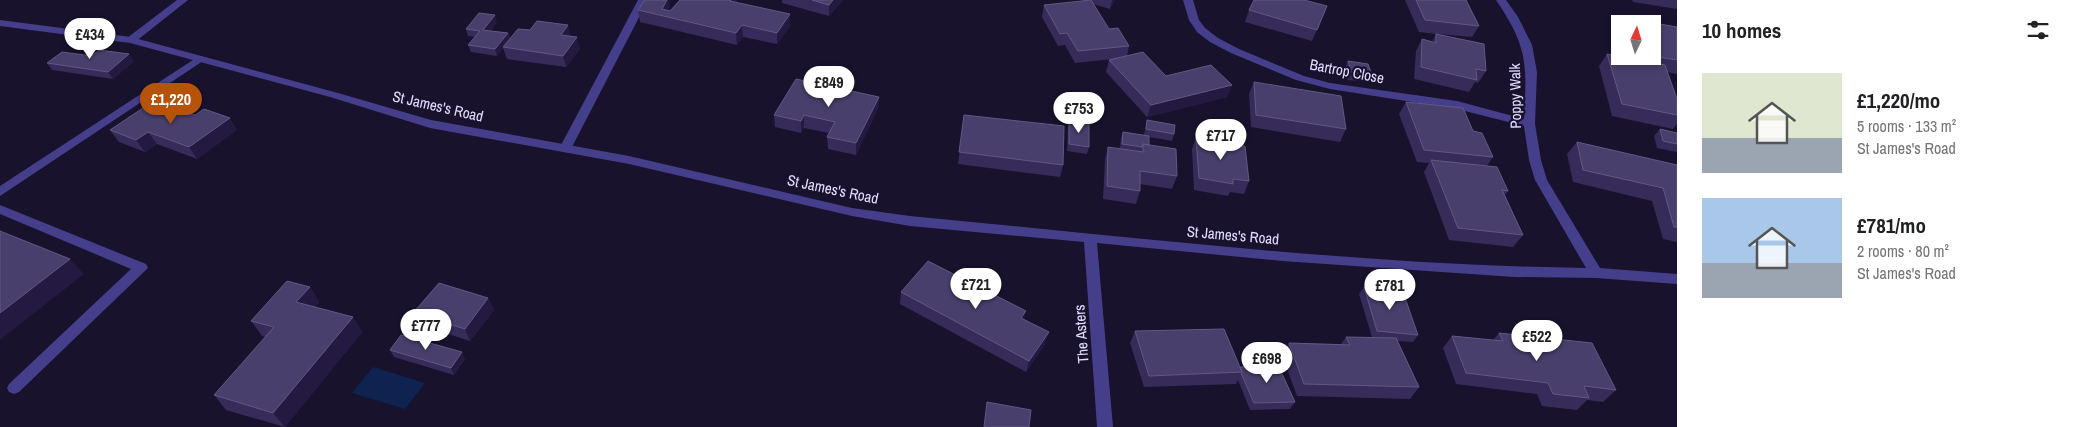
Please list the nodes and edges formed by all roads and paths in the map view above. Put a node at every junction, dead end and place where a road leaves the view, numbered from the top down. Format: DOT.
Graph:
graph roads {
  1 [pos="183,0"];
  2 [pos="643,0"];
  3 [pos="1188,0"];
  4 [pos="1500,0"];
  5 [pos="0,23"];
  6 [pos="131,40"];
  7 [pos="199,59"];
  8 [pos="1529,124"];
  9 [pos="566,148"];
  10 [pos="0,192"];
  11 [pos="0,210"];
  12 [pos="1090,239"];
  13 [pos="1596,273"];
  14 [pos="1677,279"];
  15 [pos="14,388"];
  16 [pos="1105,427"];
  1 -- 6 [label="street"];
  2 -- 9 [label="street"];
  3 -- 8 [label="street, Bartrop Close"];
  4 -- 8 [label="street, Poppy Walk"];
  5 -- 6 [label="street, St James's Road"];
  6 -- 7 [label="street, St James's Road"];
  7 -- 9 [label="street, St James's Road"];
  7 -- 10 [label="street"];
  8 -- 13 [label="street, Poppy Walk"];
  9 -- 12 [label="street, St James's Road"];
  11 -- 15 [label="street"];
  12 -- 13 [label="street, St James's Road"];
  12 -- 16 [label="street, The Asters"];
  13 -- 14 [label="street, St James's Road"];
}
